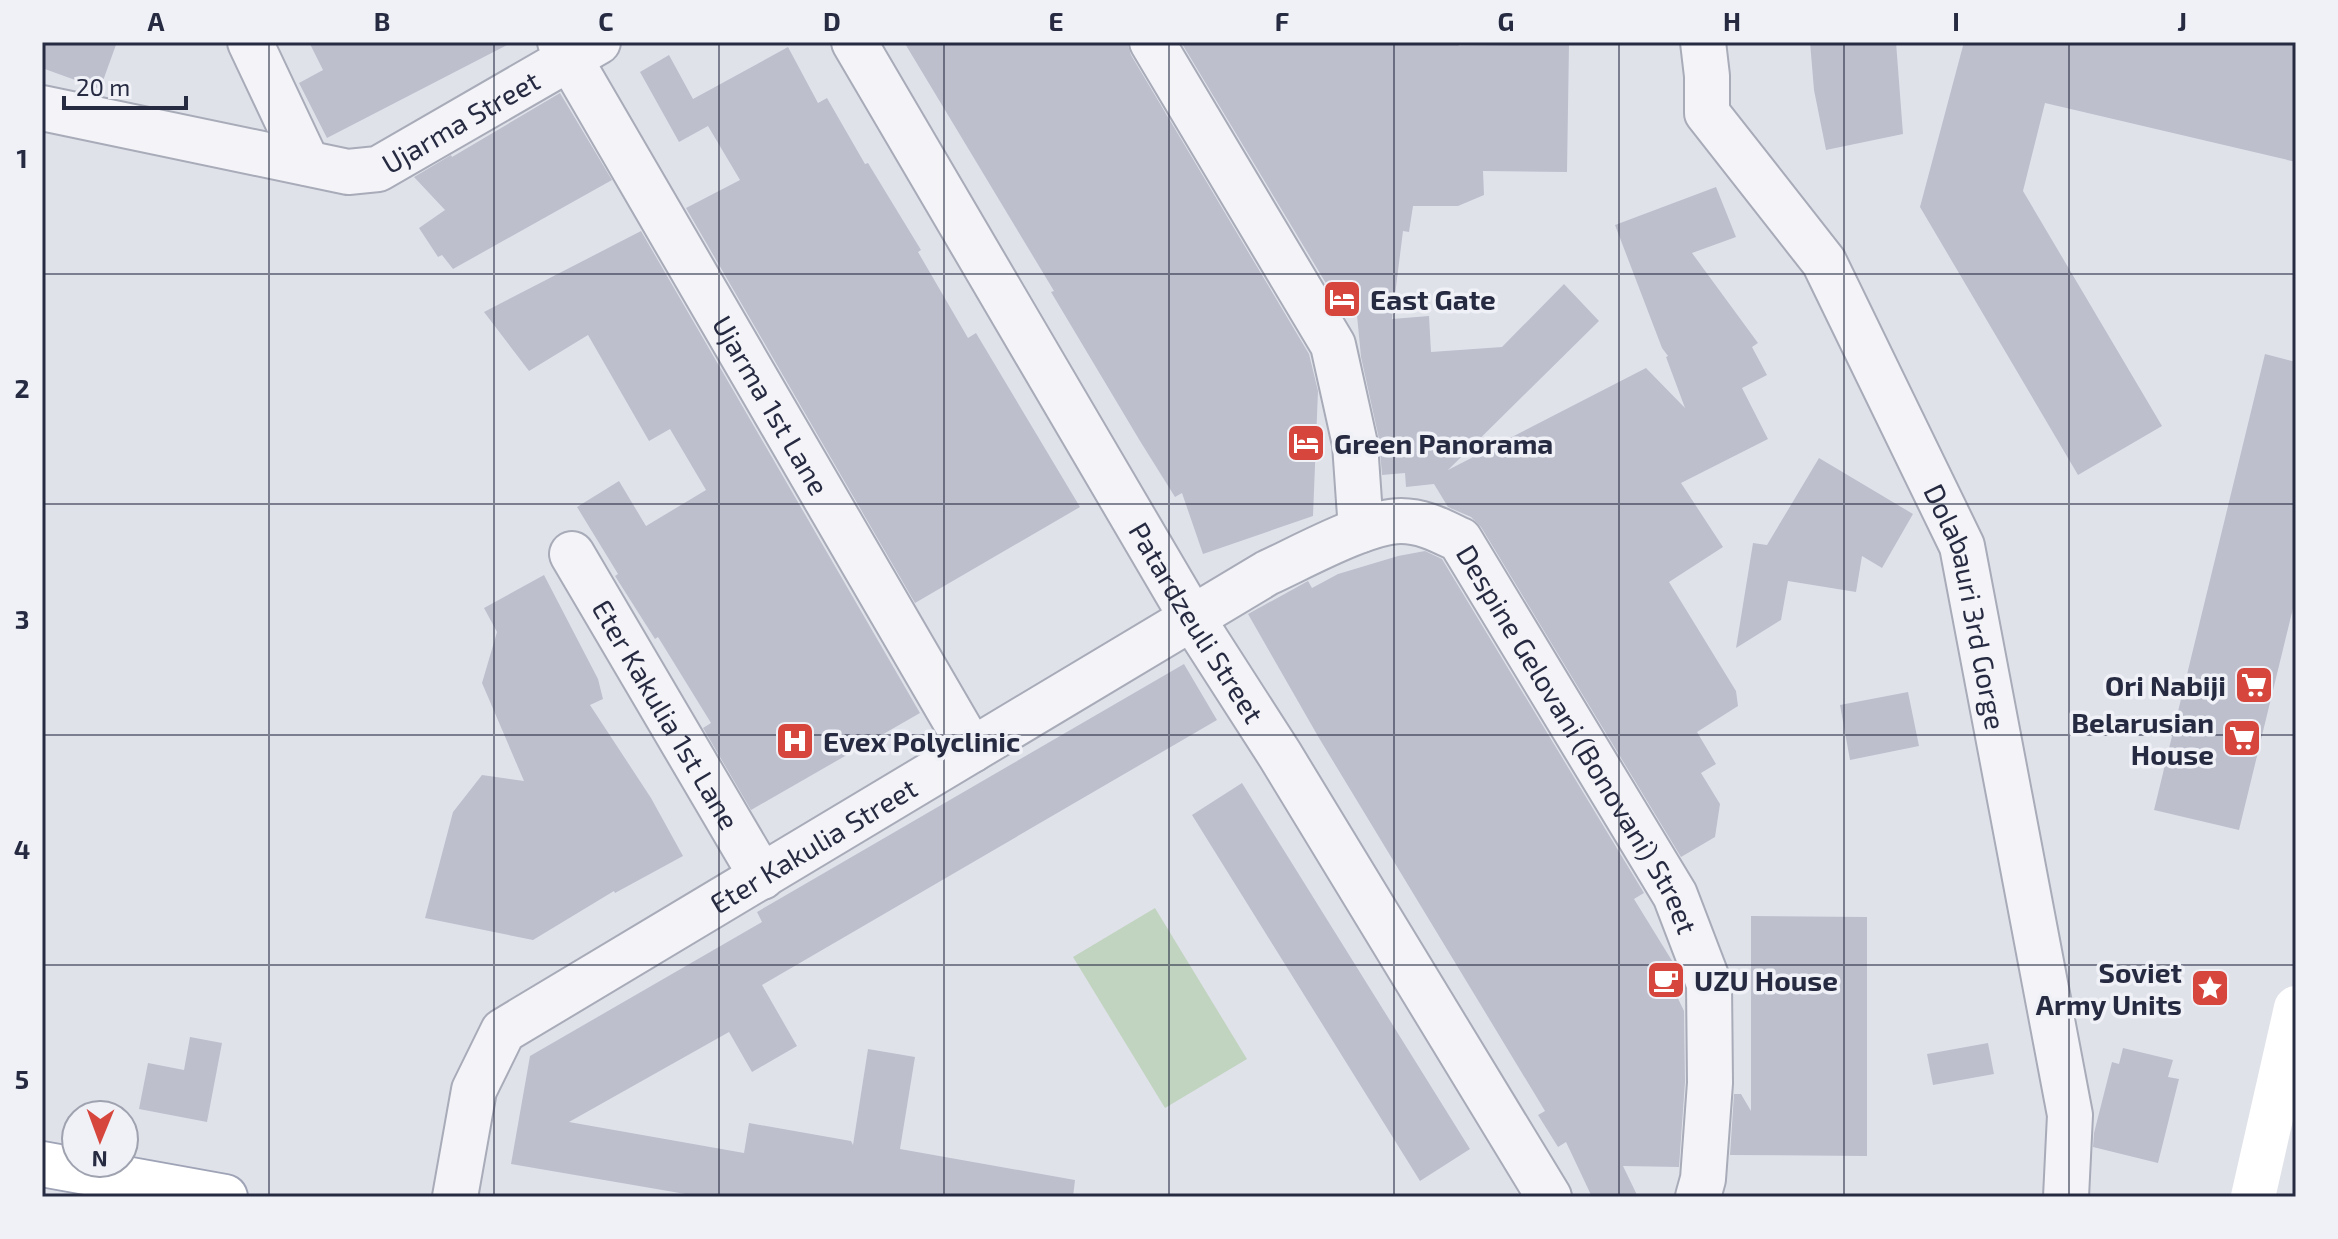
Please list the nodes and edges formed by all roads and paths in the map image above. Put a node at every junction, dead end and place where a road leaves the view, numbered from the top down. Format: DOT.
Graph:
graph roads {
  1 [pos="250,42"];
  2 [pos="854,42"];
  3 [pos="1152,42"];
  4 [pos="576,47"];
  5 [pos="1705,59"];
  6 [pos="42,108"];
  7 [pos="307,163"];
  8 [pos="1361,530"];
  9 [pos="572,554"];
  10 [pos="1192,618"];
  11 [pos="972,750"];
  12 [pos="762,877"];
  13 [pos="2296,1008"];
  14 [pos="42,1164"];
  15 [pos="222,1197"];
  16 [pos="455,1197"];
  17 [pos="1549,1197"];
  18 [pos="1698,1197"];
  19 [pos="2066,1197"];
  20 [pos="2253,1197"];
  1 -- 7 [label="street"];
  2 -- 10 [label="street, Patardzeuli Street"];
  3 -- 8 [label="street"];
  4 -- 7 [label="street, Ujarma Street"];
  4 -- 11 [label="street, Ujarma 1st Lane"];
  5 -- 19 [label="street, Dolabauri 3rd Gorge"];
  6 -- 7 [label="street, Ujarma Street"];
  8 -- 10 [label="street, Eter Kakulia Street"];
  8 -- 18 [label="street, Despine Gelovani (Bonovani) Street"];
  9 -- 12 [label="street, Eter Kakulia 1st Lane"];
  10 -- 11 [label="street, Eter Kakulia Street"];
  10 -- 17 [label="street, Patardzeuli Street"];
  11 -- 12 [label="street, Eter Kakulia Street"];
  12 -- 16 [label="street, Eter Kakulia Street"];
  13 -- 20 [label="main road"];
  14 -- 15 [label="main road"];
}
